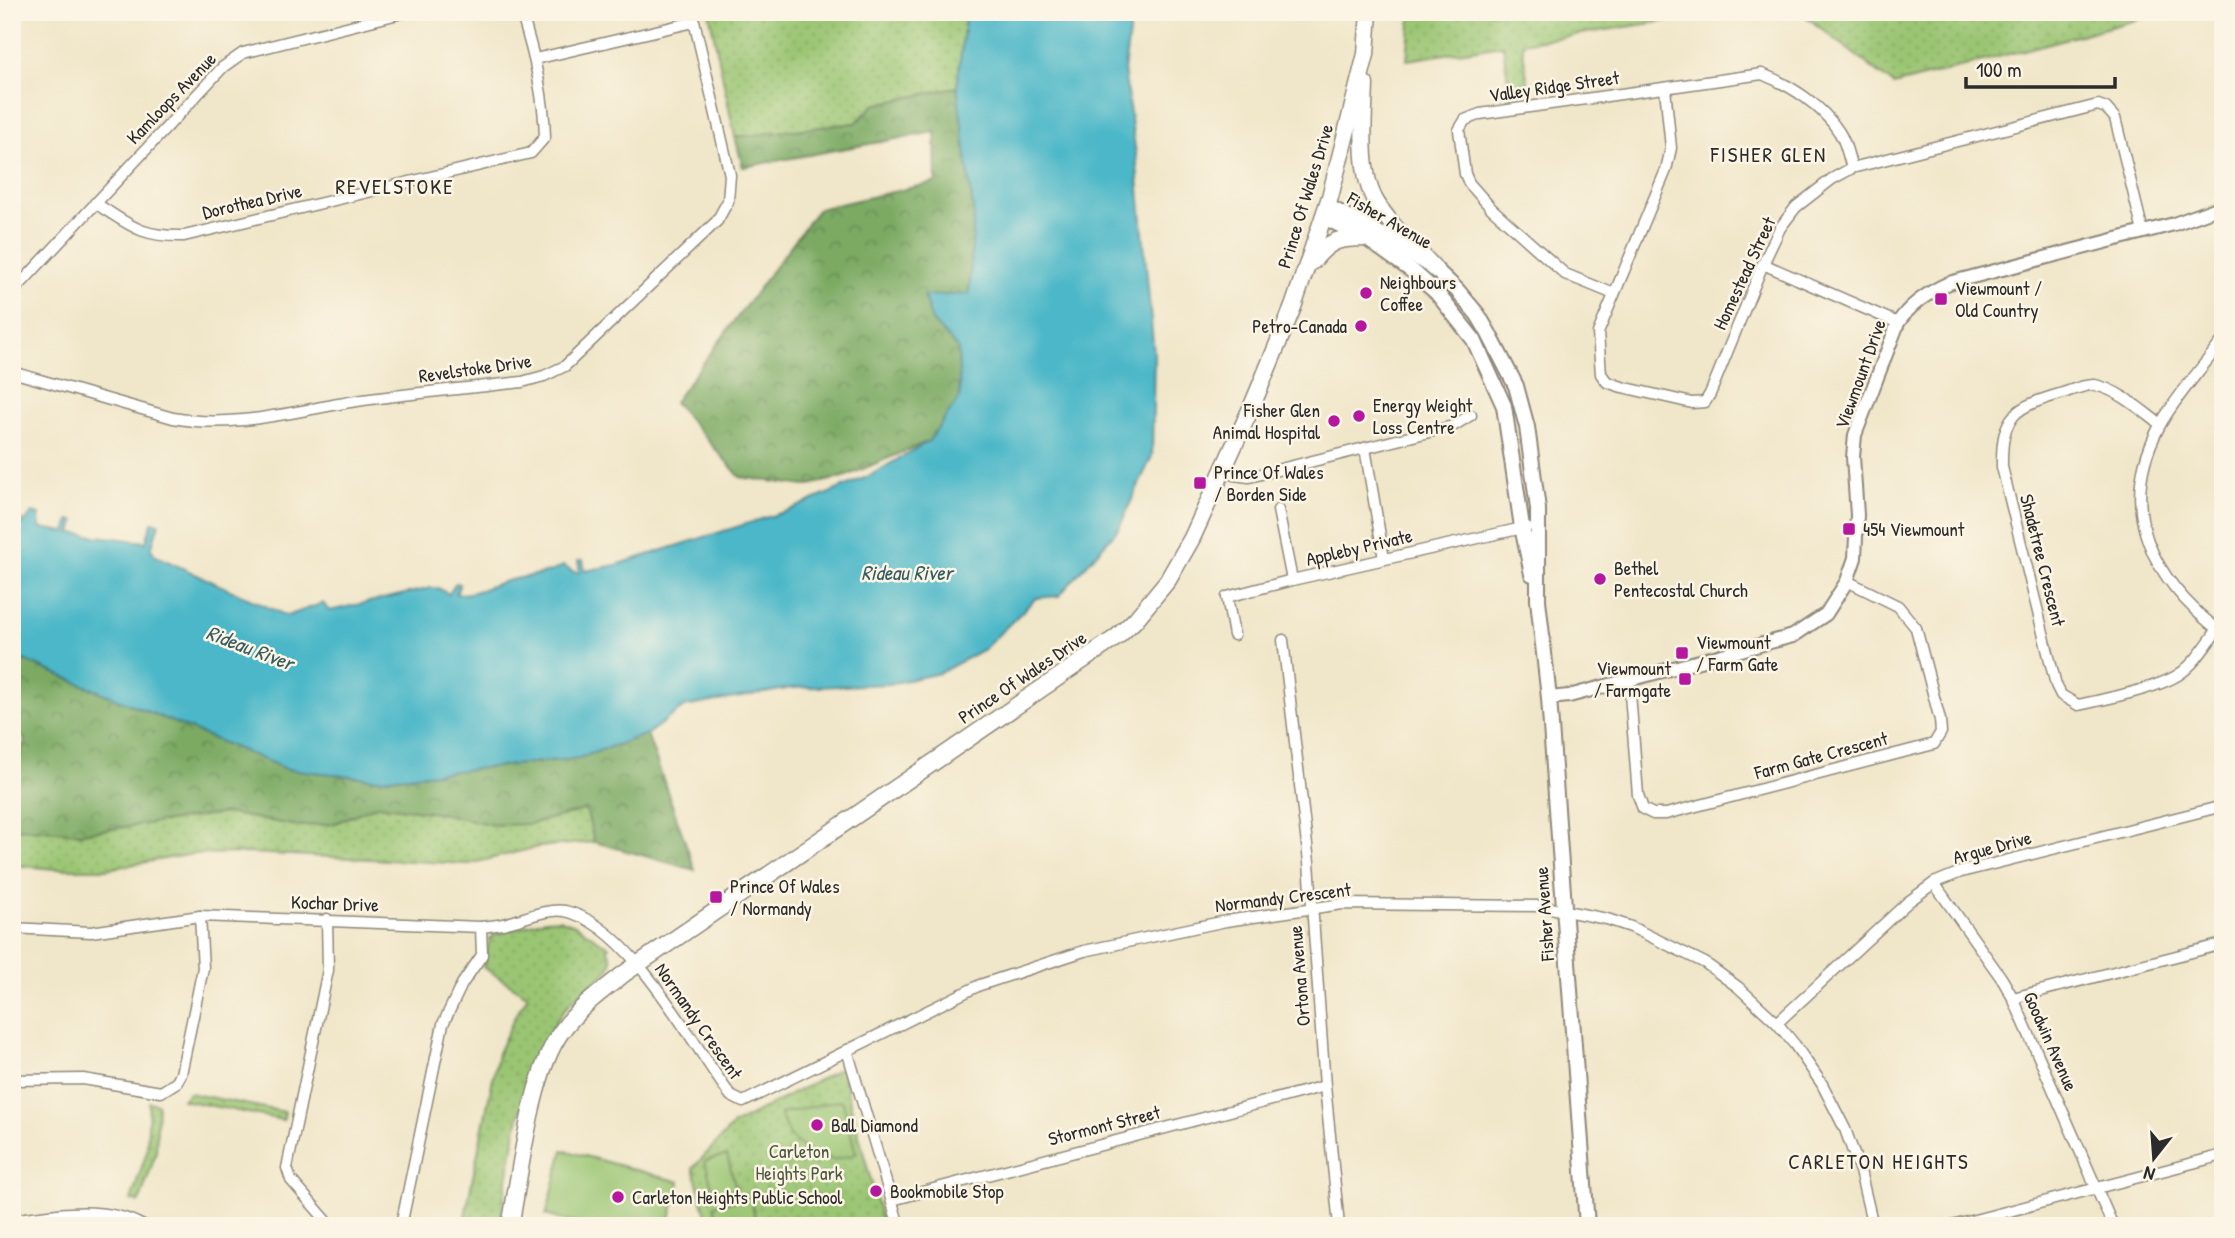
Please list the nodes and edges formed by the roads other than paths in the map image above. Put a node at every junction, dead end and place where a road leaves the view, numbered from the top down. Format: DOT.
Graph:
graph roads {
  1 [pos="406,12"];
  2 [pos="521,12"];
  3 [pos="1369,12"];
  4 [pos="693,17"];
  5 [pos="2223,51"];
  6 [pos="1366,54"];
  7 [pos="535,59"];
  8 [pos="2223,64"];
  9 [pos="1665,88"];
  10 [pos="1852,168"];
  11 [pos="95,202"];
  12 [pos="2222,207"];
  13 [pos="1326,211"];
  14 [pos="2143,232"];
  15 [pos="1367,238"];
  16 [pos="1763,264"];
  17 [pos="1307,268"];
  18 [pos="1434,268"];
  19 [pos="12,293"];
  20 [pos="1614,294"];
  21 [pos="1898,323"];
  22 [pos="1488,332"];
  23 [pos="1474,340"];
  24 [pos="2223,340"];
  25 [pos="12,372"];
  26 [pos="1471,415"];
  27 [pos="2160,424"];
  28 [pos="1365,448"];
  29 [pos="1223,469"];
  30 [pos="1278,510"];
  31 [pos="1538,525"];
  32 [pos="1522,527"];
  33 [pos="1384,559"];
  34 [pos="1292,580"];
  35 [pos="1847,581"];
  36 [pos="1538,600"];
  37 [pos="2220,631"];
  38 [pos="1234,635"];
  39 [pos="1283,640"];
  40 [pos="1629,681"];
  41 [pos="1549,698"];
  42 [pos="2223,806"];
  43 [pos="1934,883"];
  44 [pos="1311,909"];
  45 [pos="1563,910"];
  46 [pos="200,916"];
  47 [pos="327,919"];
  48 [pos="481,927"];
  49 [pos="12,928"];
  50 [pos="2223,944"];
  51 [pos="639,964"];
  52 [pos="2014,998"];
  53 [pos="1777,1023"];
  54 [pos="847,1050"];
  55 [pos="12,1080"];
  56 [pos="1325,1087"];
  57 [pos="2223,1155"];
  58 [pos="2097,1188"];
  59 [pos="892,1200"];
  60 [pos="12,1220"];
  61 [pos="129,1223"];
  62 [pos="142,1226"];
  63 [pos="331,1226"];
  64 [pos="401,1226"];
  65 [pos="510,1226"];
  66 [pos="899,1226"];
  67 [pos="1339,1226"];
  68 [pos="1587,1226"];
  69 [pos="1873,1226"];
  70 [pos="1952,1226"];
  71 [pos="2113,1226"];
  1 -- 11 [label="street, Kamloops Avenue"];
  2 -- 7 [label="street"];
  3 -- 6 [label="main road, Prince Of Wales Drive"];
  4 -- 7 [label="street"];
  4 -- 25 [label="street, Revelstoke Drive"];
  5 -- 8 [label="street"];
  6 -- 13 [label="main road, Prince Of Wales Drive"];
  6 -- 18 [label="main road"];
  7 -- 11 [label="street, Dorothea Drive"];
  9 -- 10 [label="street, Valley Ridge Street"];
  9 -- 20 [label="street, Homestead Street"];
  9 -- 20 [label="street, Valley Ridge Street"];
  10 -- 14 [label="street, Homestead Street"];
  10 -- 16 [label="street, Homestead Street"];
  11 -- 19 [label="street, Kamloops Avenue"];
  12 -- 14 [label="street, Viewmount Drive"];
  13 -- 15 [label="main road, Fisher Avenue"];
  13 -- 17 [label="main road, Prince Of Wales Drive"];
  13 -- 18 [label="main road, Fisher Avenue"];
  14 -- 21 [label="street, Viewmount Drive"];
  15 -- 17 [label="main road"];
  15 -- 23 [label="main road, Fisher Avenue"];
  16 -- 20 [label="street, Homestead Street"];
  16 -- 21 [label="street"];
  17 -- 29 [label="main road, Prince Of Wales Drive"];
  18 -- 22 [label="main road, Fisher Avenue"];
  21 -- 35 [label="street, Viewmount Drive"];
  22 -- 23 [label="main road"];
  22 -- 31 [label="main road, Fisher Avenue"];
  23 -- 32 [label="main road, Fisher Avenue"];
  24 -- 27 [label="street"];
  26 -- 28 [label="street"];
  27 -- 37 [label="street"];
  27 -- 37 [label="street, Shadetree Crescent"];
  28 -- 29 [label="street"];
  28 -- 33 [label="street"];
  29 -- 51 [label="main road, Prince Of Wales Drive"];
  30 -- 34 [label="street"];
  31 -- 32 [label="street, Appleby Private"];
  31 -- 36 [label="main road, Fisher Avenue"];
  32 -- 33 [label="street, Appleby Private"];
  32 -- 36 [label="main road, Fisher Avenue"];
  33 -- 34 [label="street, Appleby Private"];
  34 -- 38 [label="street, Appleby Private"];
  35 -- 40 [label="street, Viewmount Drive"];
  35 -- 40 [label="street, Farm Gate Crescent"];
  36 -- 41 [label="main road, Fisher Avenue"];
  39 -- 44 [label="street, Ortona Avenue"];
  40 -- 41 [label="street, Viewmount Drive"];
  41 -- 45 [label="main road, Fisher Avenue"];
  42 -- 43 [label="street, Argue Drive"];
  43 -- 52 [label="street, Goodwin Avenue"];
  43 -- 53 [label="street, Argue Drive"];
  44 -- 45 [label="street, Normandy Crescent"];
  44 -- 54 [label="street, Normandy Crescent"];
  44 -- 56 [label="street, Ortona Avenue"];
  45 -- 53 [label="street, Normandy Crescent"];
  45 -- 68 [label="main road, Fisher Avenue"];
  46 -- 47 [label="street, Kochar Drive"];
  46 -- 49 [label="street, Kochar Drive"];
  46 -- 55 [label="street"];
  47 -- 48 [label="street, Kochar Drive"];
  47 -- 63 [label="street"];
  48 -- 51 [label="street, Kochar Drive"];
  48 -- 64 [label="street"];
  50 -- 52 [label="street"];
  51 -- 54 [label="street, Normandy Crescent"];
  51 -- 65 [label="main road, Prince Of Wales Drive"];
  52 -- 58 [label="street, Goodwin Avenue"];
  53 -- 69 [label="street, Normandy Crescent"];
  54 -- 59 [label="street"];
  56 -- 59 [label="street, Stormont Street"];
  56 -- 67 [label="street, Ortona Avenue"];
  57 -- 58 [label="street"];
  58 -- 70 [label="street"];
  58 -- 71 [label="street, Goodwin Avenue"];
  59 -- 66 [label="street"];
  60 -- 61 [label="street"];
  61 -- 62 [label="street"];
}
